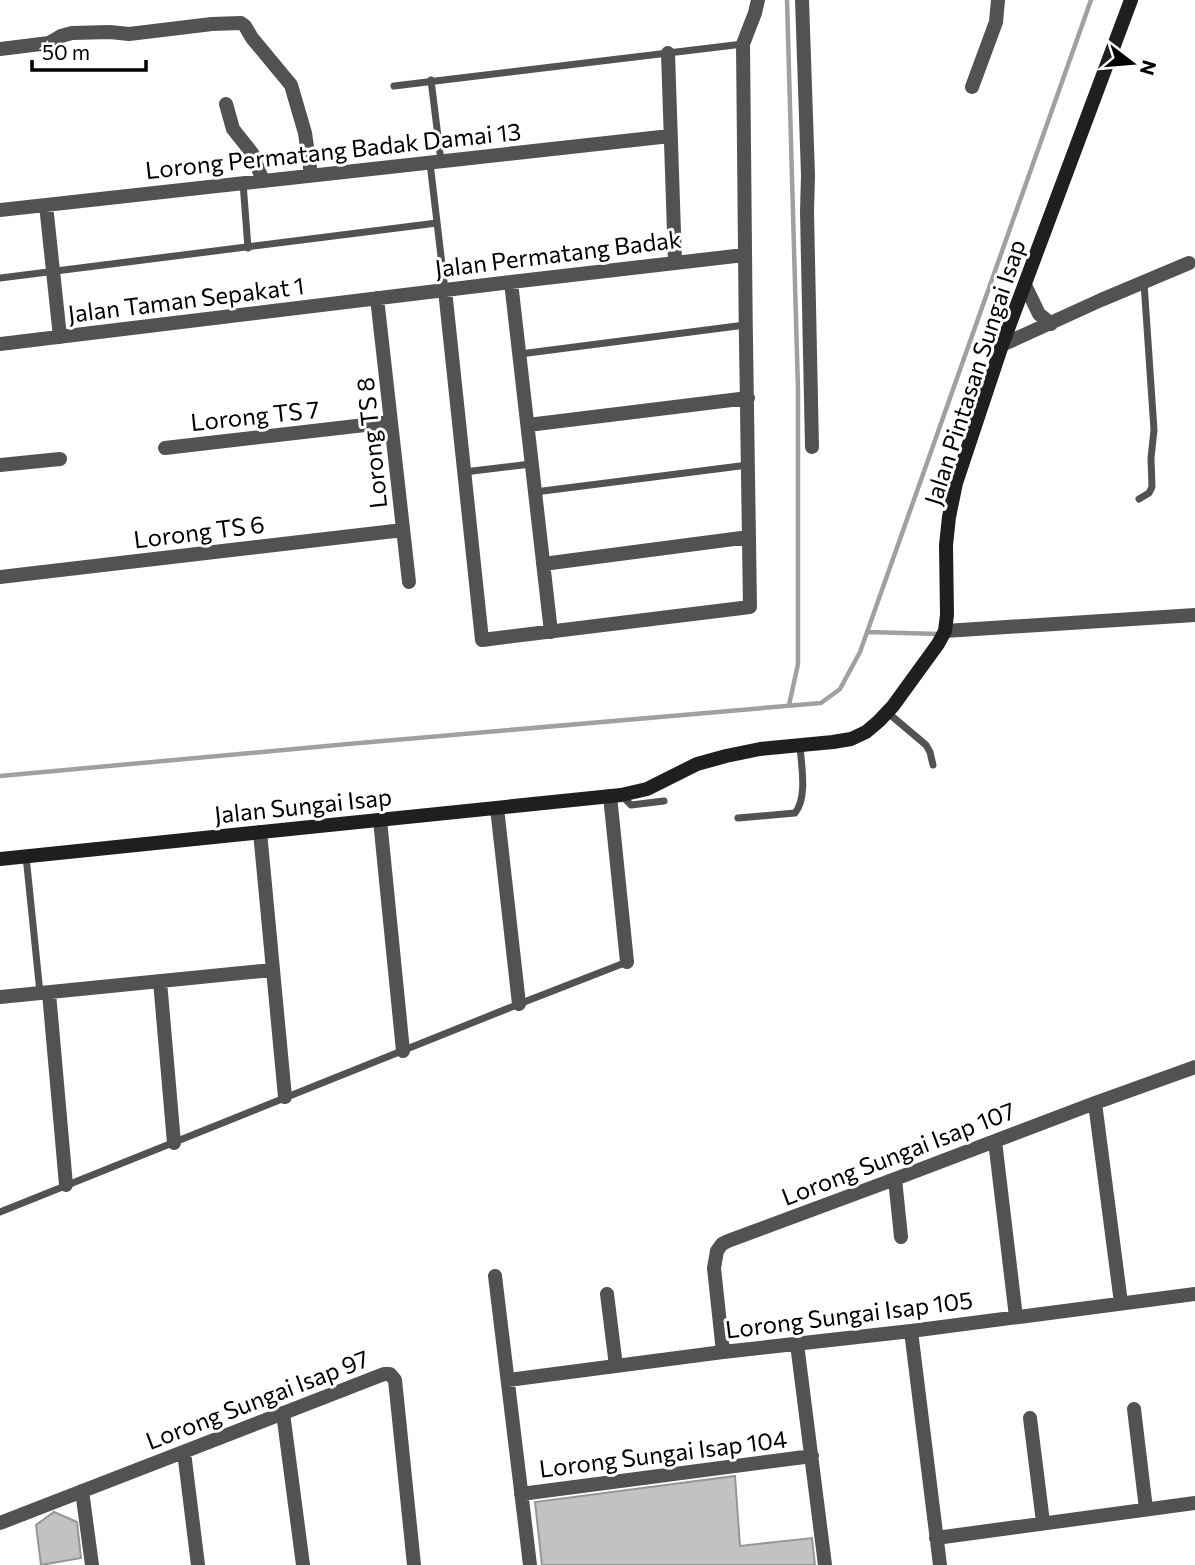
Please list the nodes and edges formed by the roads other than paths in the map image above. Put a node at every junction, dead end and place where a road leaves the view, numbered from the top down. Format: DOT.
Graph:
graph roads {
  1 [pos="758,0"];
  2 [pos="802,0"];
  3 [pos="998,0"];
  4 [pos="1130,0"];
  5 [pos="743,44"];
  6 [pos="0,49"];
  7 [pos="668,53"];
  8 [pos="431,80"];
  9 [pos="394,86"];
  10 [pos="972,87"];
  11 [pos="226,104"];
  12 [pos="670,136"];
  13 [pos="435,161"];
  14 [pos="311,175"];
  15 [pos="263,181"];
  16 [pos="243,183"];
  17 [pos="47,205"];
  18 [pos="0,211"];
  19 [pos="437,223"];
  20 [pos="248,248"];
  21 [pos="744,255"];
  22 [pos="674,262"];
  23 [pos="1189,263"];
  24 [pos="53,272"];
  25 [pos="0,278"];
  26 [pos="511,282"];
  27 [pos="1144,282"];
  28 [pos="1025,285"];
  29 [pos="445,290"];
  30 [pos="377,299"];
  31 [pos="1051,324"];
  32 [pos="746,325"];
  33 [pos="60,337"];
  34 [pos="0,344"];
  35 [pos="1002,345"];
  36 [pos="520,354"];
  37 [pos="748,398"];
  38 [pos="391,422"];
  39 [pos="528,425"];
  40 [pos="812,447"];
  41 [pos="165,448"];
  42 [pos="60,460"];
  43 [pos="532,464"];
  44 [pos="0,465"];
  45 [pos="749,465"];
  46 [pos="464,472"];
  47 [pos="535,492"];
  48 [pos="1139,499"];
  49 [pos="403,530"];
  50 [pos="749,537"];
  51 [pos="543,564"];
  52 [pos="0,577"];
  53 [pos="409,582"];
  54 [pos="1195,615"];
  55 [pos="945,631"];
  56 [pos="551,632"];
  57 [pos="887,712"];
  58 [pos="800,745"];
  59 [pos="933,765"];
  60 [pos="616,795"];
  61 [pos="664,801"];
  62 [pos="497,808"];
  63 [pos="738,818"];
  64 [pos="380,820"];
  65 [pos="260,832"];
  66 [pos="26,856"];
  67 [pos="0,859"];
  68 [pos="627,962"];
  69 [pos="272,970"];
  70 [pos="160,981"];
  71 [pos="45,993"];
  72 [pos="0,997"];
  73 [pos="519,1003"];
  74 [pos="403,1051"];
  75 [pos="1195,1067"];
  76 [pos="285,1097"];
  77 [pos="1095,1103"];
  78 [pos="995,1141"];
  79 [pos="174,1143"];
  80 [pos="895,1179"];
  81 [pos="66,1185"];
  82 [pos="0,1212"];
  83 [pos="901,1237"];
  84 [pos="495,1276"];
  85 [pos="607,1294"];
  86 [pos="1195,1294"];
  87 [pos="1121,1303"];
  88 [pos="1016,1317"];
  89 [pos="911,1331"];
  90 [pos="797,1344"];
  91 [pos="723,1352"];
  92 [pos="617,1366"];
  93 [pos="508,1380"];
  94 [pos="1134,1409"];
  95 [pos="283,1413"];
  96 [pos="1030,1418"];
  97 [pos="184,1452"];
  98 [pos="812,1457"];
  99 [pos="82,1491"];
  100 [pos="521,1494"];
  101 [pos="1195,1503"];
  102 [pos="1146,1509"];
  103 [pos="1043,1522"];
  104 [pos="0,1523"];
  105 [pos="936,1538"];
  106 [pos="92,1565"];
  107 [pos="198,1565"];
  108 [pos="303,1565"];
  109 [pos="414,1565"];
  110 [pos="530,1565"];
  111 [pos="825,1565"];
  112 [pos="940,1565"];
  1 -- 5 [label="street"];
  2 -- 40 [label="street"];
  3 -- 10 [label="street"];
  4 -- 28 [label="street, Jalan Pintasan Sungai Isap"];
  5 -- 7 [label="lane"];
  5 -- 21 [label="street"];
  6 -- 14 [label="street"];
  7 -- 8 [label="lane"];
  7 -- 12 [label="street"];
  8 -- 9 [label="lane"];
  8 -- 13 [label="lane"];
  11 -- 15 [label="street"];
  12 -- 13 [label="street, Lorong Permatang Badak Damai 13"];
  12 -- 22 [label="street"];
  13 -- 14 [label="street, Lorong Permatang Badak Damai 13"];
  13 -- 19 [label="lane"];
  14 -- 15 [label="street, Lorong Permatang Badak Damai 13"];
  15 -- 16 [label="street, Lorong Permatang Badak Damai 13"];
  16 -- 17 [label="street, Lorong Permatang Badak Damai 13"];
  16 -- 20 [label="lane"];
  17 -- 18 [label="street, Lorong Permatang Badak Damai 13"];
  17 -- 24 [label="street"];
  19 -- 20 [label="lane"];
  19 -- 29 [label="lane"];
  20 -- 24 [label="lane"];
  21 -- 22 [label="street, Jalan Permatang Badak"];
  21 -- 32 [label="street"];
  22 -- 26 [label="street, Jalan Permatang Badak"];
  23 -- 27 [label="street"];
  24 -- 25 [label="lane"];
  24 -- 33 [label="street"];
  26 -- 29 [label="street, Jalan Permatang Badak"];
  26 -- 36 [label="street"];
  27 -- 31 [label="street"];
  27 -- 48 [label="lane"];
  28 -- 31 [label="street"];
  28 -- 35 [label="street, Jalan Pintasan Sungai Isap"];
  29 -- 30 [label="street, Jalan Permatang Badak"];
  29 -- 46 [label="street"];
  30 -- 33 [label="street, Jalan Taman Sepakat 1"];
  30 -- 38 [label="street, Lorong TS 8"];
  31 -- 35 [label="street"];
  32 -- 36 [label="lane"];
  32 -- 37 [label="street"];
  33 -- 34 [label="street, Jalan Taman Sepakat 1"];
  35 -- 55 [label="street, Jalan Pintasan Sungai Isap"];
  36 -- 39 [label="street"];
  37 -- 39 [label="street"];
  37 -- 45 [label="street"];
  38 -- 41 [label="street, Lorong TS 7"];
  38 -- 49 [label="street, Lorong TS 8"];
  39 -- 43 [label="street"];
  42 -- 44 [label="street"];
  43 -- 46 [label="lane"];
  43 -- 47 [label="street"];
  45 -- 47 [label="lane"];
  45 -- 50 [label="street"];
  46 -- 56 [label="street"];
  47 -- 51 [label="street"];
  49 -- 52 [label="street, Lorong TS 6"];
  49 -- 53 [label="street, Lorong TS 8"];
  50 -- 51 [label="street"];
  50 -- 56 [label="street"];
  51 -- 56 [label="street"];
  54 -- 55 [label="street"];
  55 -- 57 [label="street, Jalan Pintasan Sungai Isap"];
  57 -- 58 [label="street, Jalan Pintasan Sungai Isap"];
  57 -- 59 [label="lane"];
  58 -- 60 [label="street, Jalan Pintasan Sungai Isap"];
  58 -- 63 [label="lane"];
  60 -- 61 [label="lane"];
  60 -- 62 [label="street, Jalan Sungai Isap"];
  60 -- 68 [label="street"];
  62 -- 64 [label="street, Jalan Sungai Isap"];
  62 -- 73 [label="street"];
  64 -- 65 [label="street, Jalan Sungai Isap"];
  64 -- 74 [label="street"];
  65 -- 66 [label="street, Jalan Sungai Isap"];
  65 -- 69 [label="street"];
  66 -- 67 [label="street, Jalan Sungai Isap"];
  66 -- 71 [label="lane"];
  68 -- 73 [label="lane"];
  69 -- 70 [label="street"];
  69 -- 76 [label="street"];
  70 -- 71 [label="street"];
  70 -- 79 [label="street"];
  71 -- 72 [label="street"];
  71 -- 81 [label="street"];
  73 -- 74 [label="lane"];
  74 -- 76 [label="lane"];
  75 -- 77 [label="street, Lorong Sungai Isap 107"];
  76 -- 79 [label="lane"];
  77 -- 78 [label="street, Lorong Sungai Isap 107"];
  77 -- 87 [label="street"];
  78 -- 80 [label="street, Lorong Sungai Isap 107"];
  78 -- 88 [label="street"];
  79 -- 81 [label="lane"];
  80 -- 83 [label="street"];
  80 -- 91 [label="street, Lorong Sungai Isap 107"];
  81 -- 82 [label="lane"];
  84 -- 93 [label="street"];
  85 -- 92 [label="street"];
  86 -- 87 [label="street, Lorong Sungai Isap 105"];
  87 -- 88 [label="street, Lorong Sungai Isap 105"];
  88 -- 89 [label="street, Lorong Sungai Isap 105"];
  89 -- 90 [label="street, Lorong Sungai Isap 105"];
  89 -- 105 [label="street"];
  90 -- 91 [label="street, Lorong Sungai Isap 105"];
  90 -- 98 [label="street"];
  91 -- 92 [label="street, Lorong Sungai Isap 105"];
  92 -- 93 [label="street, Lorong Sungai Isap 105"];
  93 -- 100 [label="street"];
  94 -- 102 [label="street"];
  95 -- 97 [label="street, Lorong Sungai Isap 97"];
  95 -- 108 [label="street"];
  95 -- 109 [label="street, Lorong Sungai Isap 97"];
  96 -- 103 [label="street"];
  97 -- 99 [label="street, Lorong Sungai Isap 97"];
  97 -- 107 [label="street"];
  98 -- 100 [label="street, Lorong Sungai Isap 104"];
  98 -- 111 [label="street"];
  99 -- 104 [label="street, Lorong Sungai Isap 97"];
  99 -- 106 [label="street"];
  100 -- 110 [label="street"];
  101 -- 102 [label="street"];
  102 -- 103 [label="street"];
  103 -- 105 [label="street"];
  105 -- 112 [label="street"];
}
